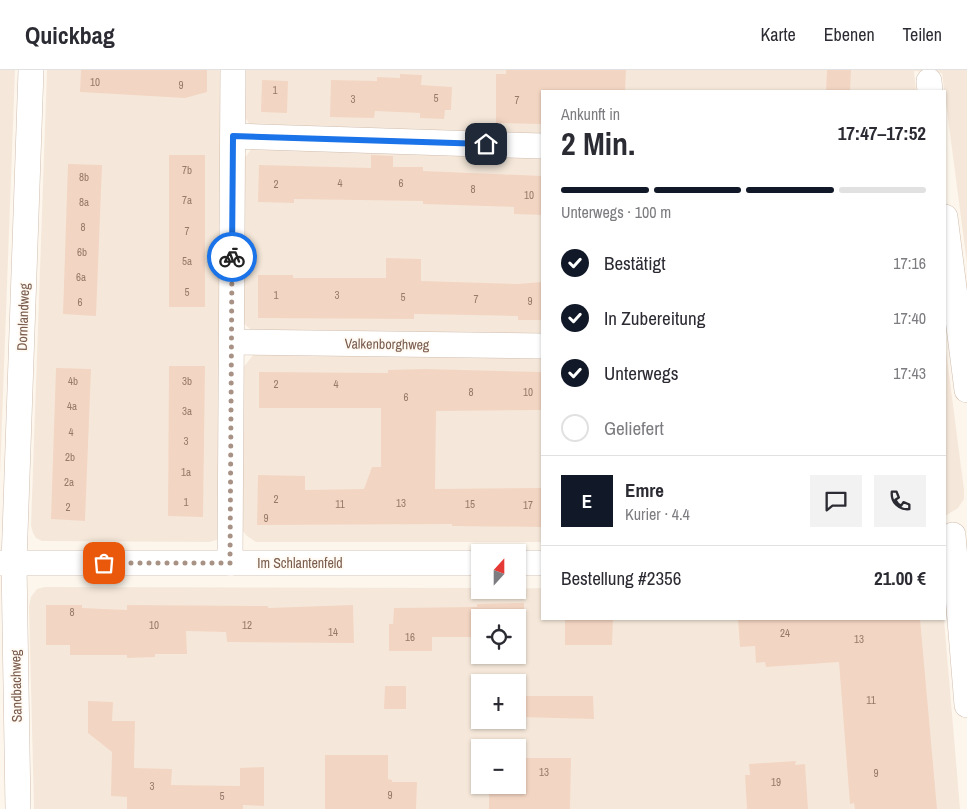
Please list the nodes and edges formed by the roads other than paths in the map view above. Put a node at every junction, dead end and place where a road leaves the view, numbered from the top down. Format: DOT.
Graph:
graph roads {
  1 [pos="31,70"];
  2 [pos="233,70"];
  3 [pos="233,136"];
  4 [pos="541,146"];
  5 [pos="946,234"];
  6 [pos="951,317"];
  7 [pos="232,342"];
  8 [pos="541,346"];
  9 [pos="967,390"];
  10 [pos="955,533"];
  11 [pos="7,563"];
  12 [pos="230,563"];
  13 [pos="471,563"];
  14 [pos="526,563"];
  15 [pos="541,563"];
  16 [pos="967,705"];
  17 [pos="18,809"];
  1 -- 11 [label="street, Dornlandweg"];
  2 -- 3 [label="street"];
  3 -- 4 [label="street"];
  3 -- 7 [label="street"];
  5 -- 6 [label="street"];
  6 -- 9 [label="street"];
  7 -- 8 [label="street, Valkenborghweg"];
  7 -- 12 [label="street"];
  10 -- 16 [label="street"];
  11 -- 12 [label="street, Im Schlantenfeld"];
  11 -- 17 [label="street, Sandbachweg"];
  12 -- 13 [label="street, Im Schlantenfeld"];
  14 -- 15 [label="street"];
}
